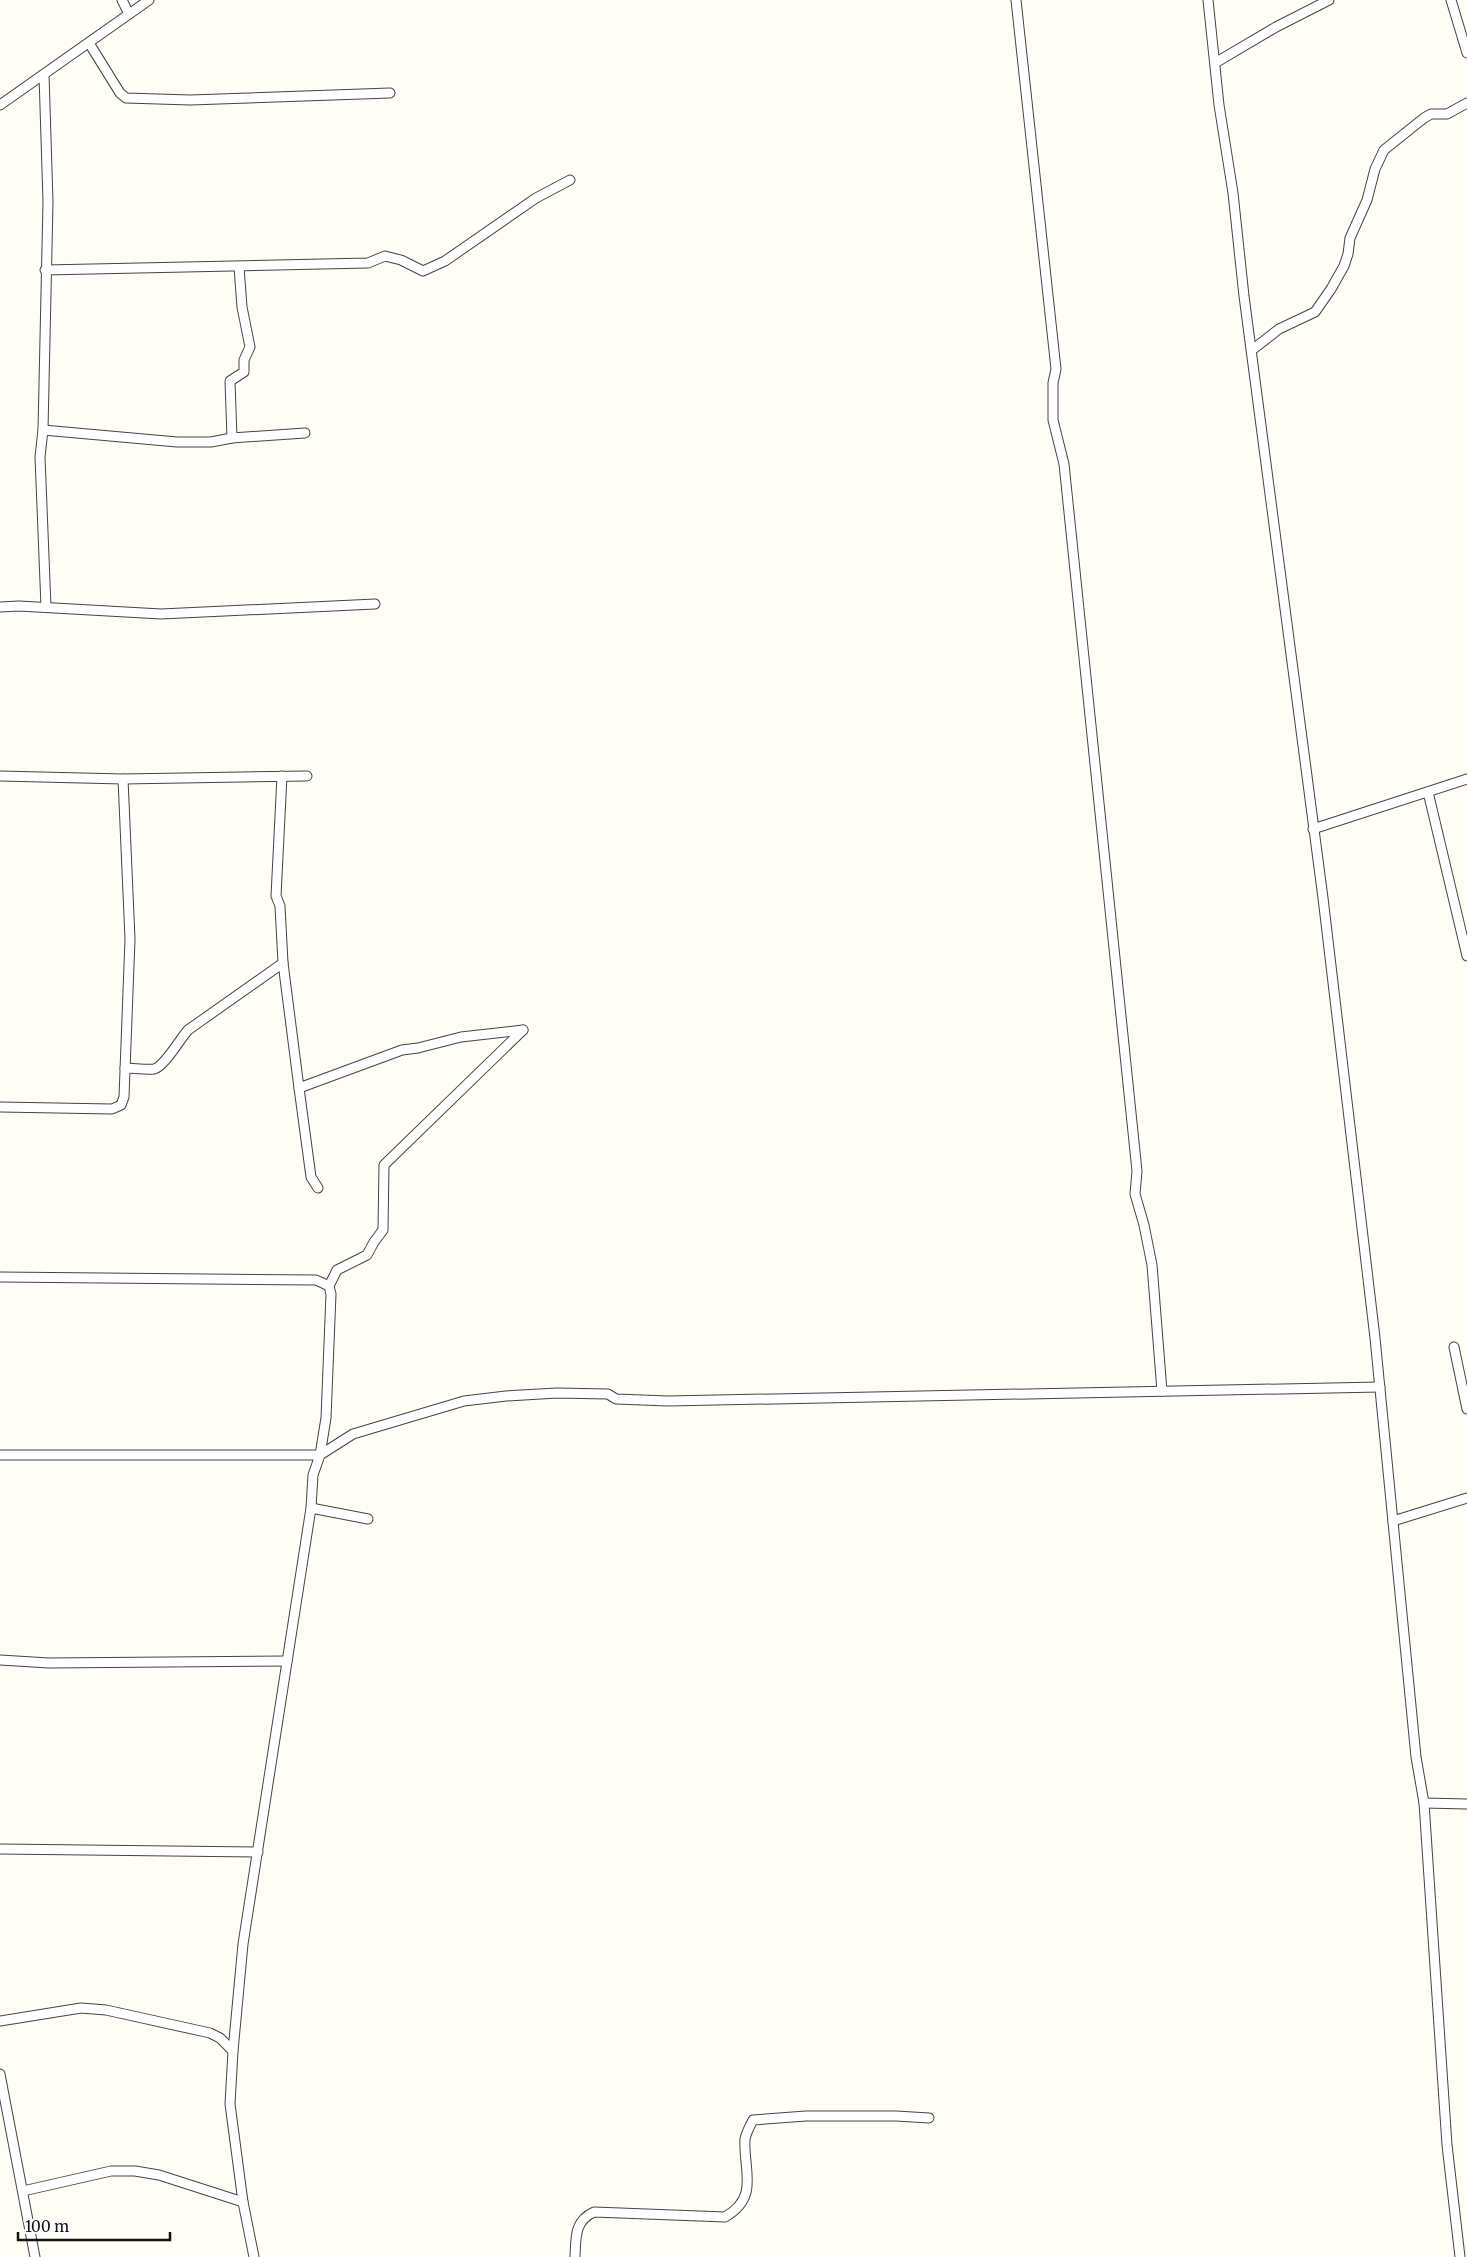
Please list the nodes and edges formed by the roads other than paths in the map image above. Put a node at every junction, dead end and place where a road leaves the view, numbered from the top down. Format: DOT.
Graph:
graph roads {
  1 [pos="122,0"];
  2 [pos="149,0"];
  3 [pos="1016,0"];
  4 [pos="1208,0"];
  5 [pos="1329,0"];
  6 [pos="1451,0"];
  7 [pos="129,14"];
  8 [pos="89,43"];
  9 [pos="1467,52"];
  10 [pos="1214,63"];
  11 [pos="44,75"];
  12 [pos="390,93"];
  13 [pos="1467,103"];
  14 [pos="0,105"];
  15 [pos="570,180"];
  16 [pos="239,267"];
  17 [pos="45,270"];
  18 [pos="1252,350"];
  19 [pos="43,430"];
  20 [pos="305,433"];
  21 [pos="232,438"];
  22 [pos="375,604"];
  23 [pos="0,607"];
  24 [pos="46,607"];
  25 [pos="0,776"];
  26 [pos="282,776"];
  27 [pos="307,776"];
  28 [pos="123,779"];
  29 [pos="1467,779"];
  30 [pos="1428,792"];
  31 [pos="1313,829"];
  32 [pos="1467,956"];
  33 [pos="282,963"];
  34 [pos="125,1068"];
  35 [pos="299,1088"];
  36 [pos="0,1107"];
  37 [pos="318,1188"];
  38 [pos="0,1277"];
  39 [pos="329,1286"];
  40 [pos="1454,1347"];
  41 [pos="1380,1387"];
  42 [pos="1162,1391"];
  43 [pos="1467,1409"];
  44 [pos="320,1454"];
  45 [pos="0,1455"];
  46 [pos="1467,1498"];
  47 [pos="311,1508"];
  48 [pos="368,1519"];
  49 [pos="1393,1520"];
  50 [pos="0,1660"];
  51 [pos="287,1661"];
  52 [pos="1424,1803"];
  53 [pos="1467,1804"];
  54 [pos="0,1849"];
  55 [pos="258,1852"];
  56 [pos="0,2021"];
  57 [pos="233,2051"];
  58 [pos="0,2074"];
  59 [pos="930,2118"];
  60 [pos="23,2192"];
  61 [pos="243,2202"];
  62 [pos="35,2257"];
  63 [pos="254,2257"];
  64 [pos="575,2257"];
  65 [pos="1460,2257"];
  1 -- 7 [label="street"];
  2 -- 7 [label="street"];
  3 -- 42 [label="street"];
  4 -- 10 [label="street"];
  5 -- 10 [label="street"];
  6 -- 9 [label="street"];
  7 -- 8 [label="street"];
  8 -- 11 [label="street"];
  8 -- 12 [label="street"];
  10 -- 18 [label="street"];
  11 -- 14 [label="street"];
  11 -- 17 [label="street"];
  13 -- 18 [label="street"];
  15 -- 16 [label="street"];
  16 -- 17 [label="street"];
  16 -- 21 [label="street"];
  17 -- 19 [label="street"];
  18 -- 31 [label="street"];
  19 -- 21 [label="street"];
  19 -- 24 [label="street"];
  20 -- 21 [label="street"];
  22 -- 24 [label="street"];
  23 -- 24 [label="street"];
  25 -- 28 [label="street"];
  26 -- 27 [label="street"];
  26 -- 28 [label="street"];
  26 -- 33 [label="street"];
  28 -- 34 [label="street"];
  29 -- 30 [label="street"];
  30 -- 31 [label="street"];
  30 -- 32 [label="street"];
  31 -- 41 [label="street"];
  33 -- 34 [label="street"];
  33 -- 35 [label="street"];
  34 -- 36 [label="street"];
  35 -- 37 [label="street"];
  35 -- 39 [label="street"];
  38 -- 39 [label="street"];
  39 -- 44 [label="street"];
  40 -- 43 [label="street"];
  41 -- 42 [label="street"];
  41 -- 49 [label="street"];
  42 -- 44 [label="street"];
  44 -- 45 [label="street"];
  44 -- 47 [label="street"];
  46 -- 49 [label="street"];
  47 -- 48 [label="street"];
  47 -- 51 [label="street"];
  49 -- 52 [label="street"];
  50 -- 51 [label="street"];
  51 -- 55 [label="street"];
  52 -- 53 [label="street"];
  52 -- 65 [label="street"];
  54 -- 55 [label="street"];
  55 -- 57 [label="street"];
  56 -- 57 [label="street"];
  57 -- 61 [label="street"];
  58 -- 60 [label="street"];
  59 -- 64 [label="street"];
  60 -- 61 [label="street"];
  60 -- 62 [label="street"];
  61 -- 63 [label="street"];
}
